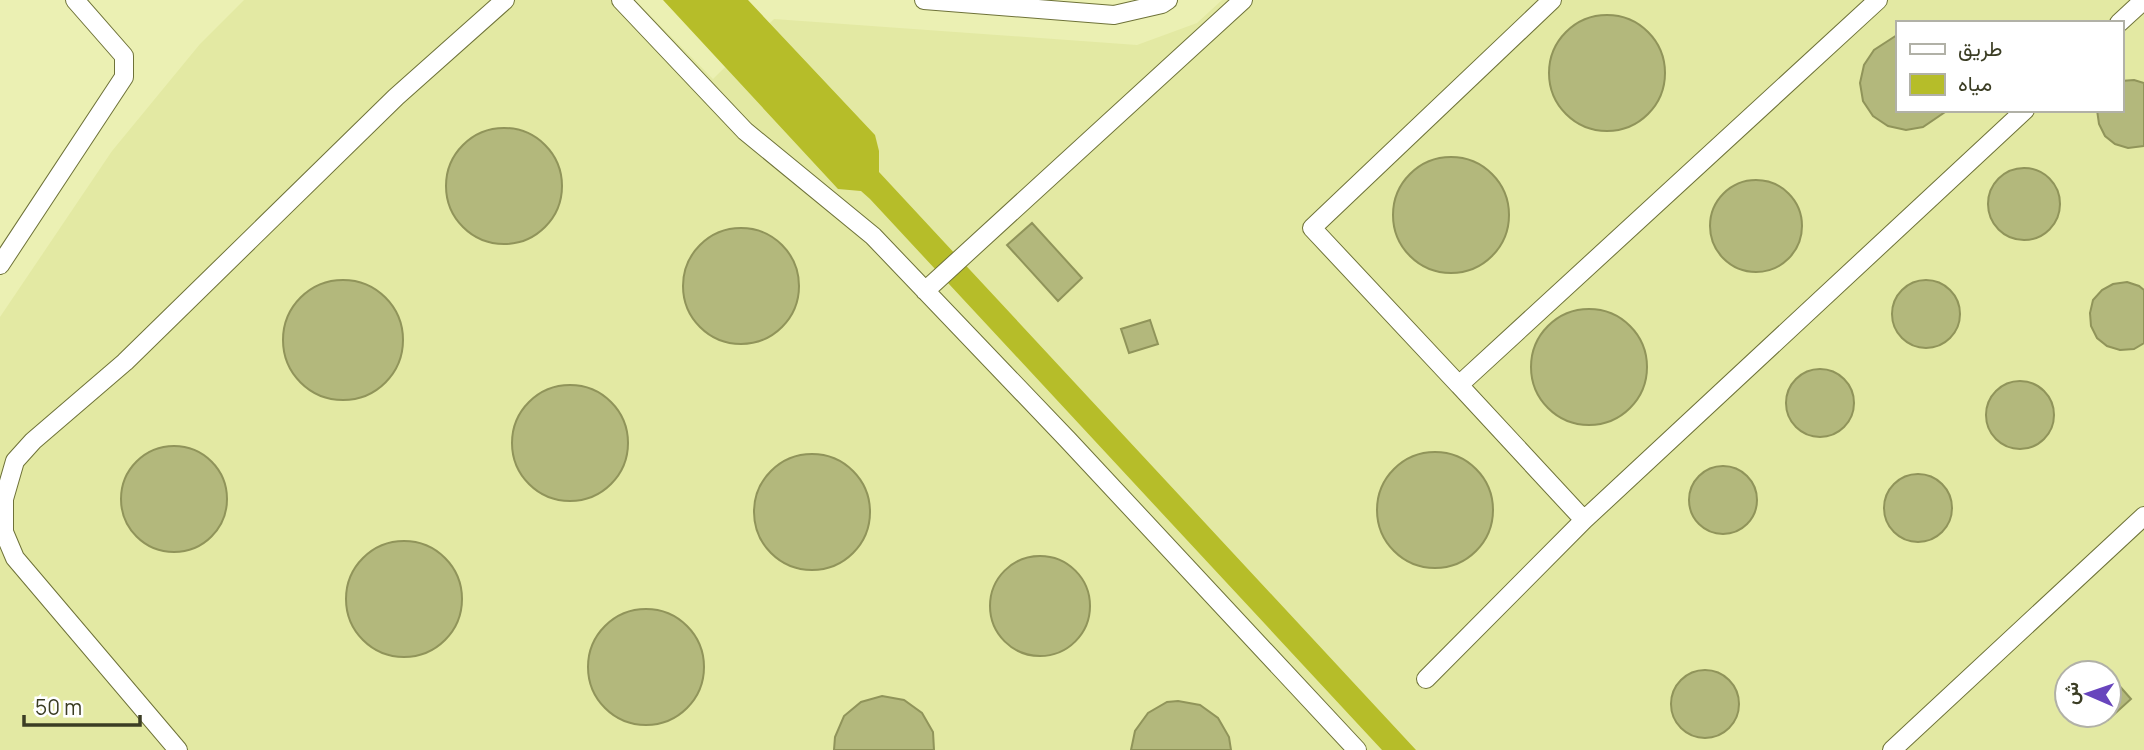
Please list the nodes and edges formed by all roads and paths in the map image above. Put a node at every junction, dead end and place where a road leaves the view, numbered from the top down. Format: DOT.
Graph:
graph roads {
  1 [pos="75,0"];
  2 [pos="505,0"];
  3 [pos="621,0"];
  4 [pos="924,0"];
  5 [pos="1168,0"];
  6 [pos="1243,0"];
  7 [pos="1552,0"];
  8 [pos="1878,0"];
  9 [pos="2144,0"];
  10 [pos="2121,21"];
  11 [pos="2023,112"];
  12 [pos="0,265"];
  13 [pos="930,286"];
  14 [pos="1459,385"];
  15 [pos="2144,516"];
  16 [pos="1584,520"];
  17 [pos="1426,679"];
  18 [pos="178,750"];
  19 [pos="1357,750"];
  20 [pos="1892,750"];
  1 -- 12 [label="street"];
  2 -- 18 [label="street"];
  3 -- 13 [label="street"];
  4 -- 5 [label="street"];
  6 -- 13 [label="street"];
  7 -- 14 [label="street"];
  8 -- 14 [label="street"];
  9 -- 10 [label="street"];
  11 -- 16 [label="street"];
  13 -- 19 [label="street"];
  14 -- 16 [label="street"];
  15 -- 20 [label="street"];
  16 -- 17 [label="street"];
}
